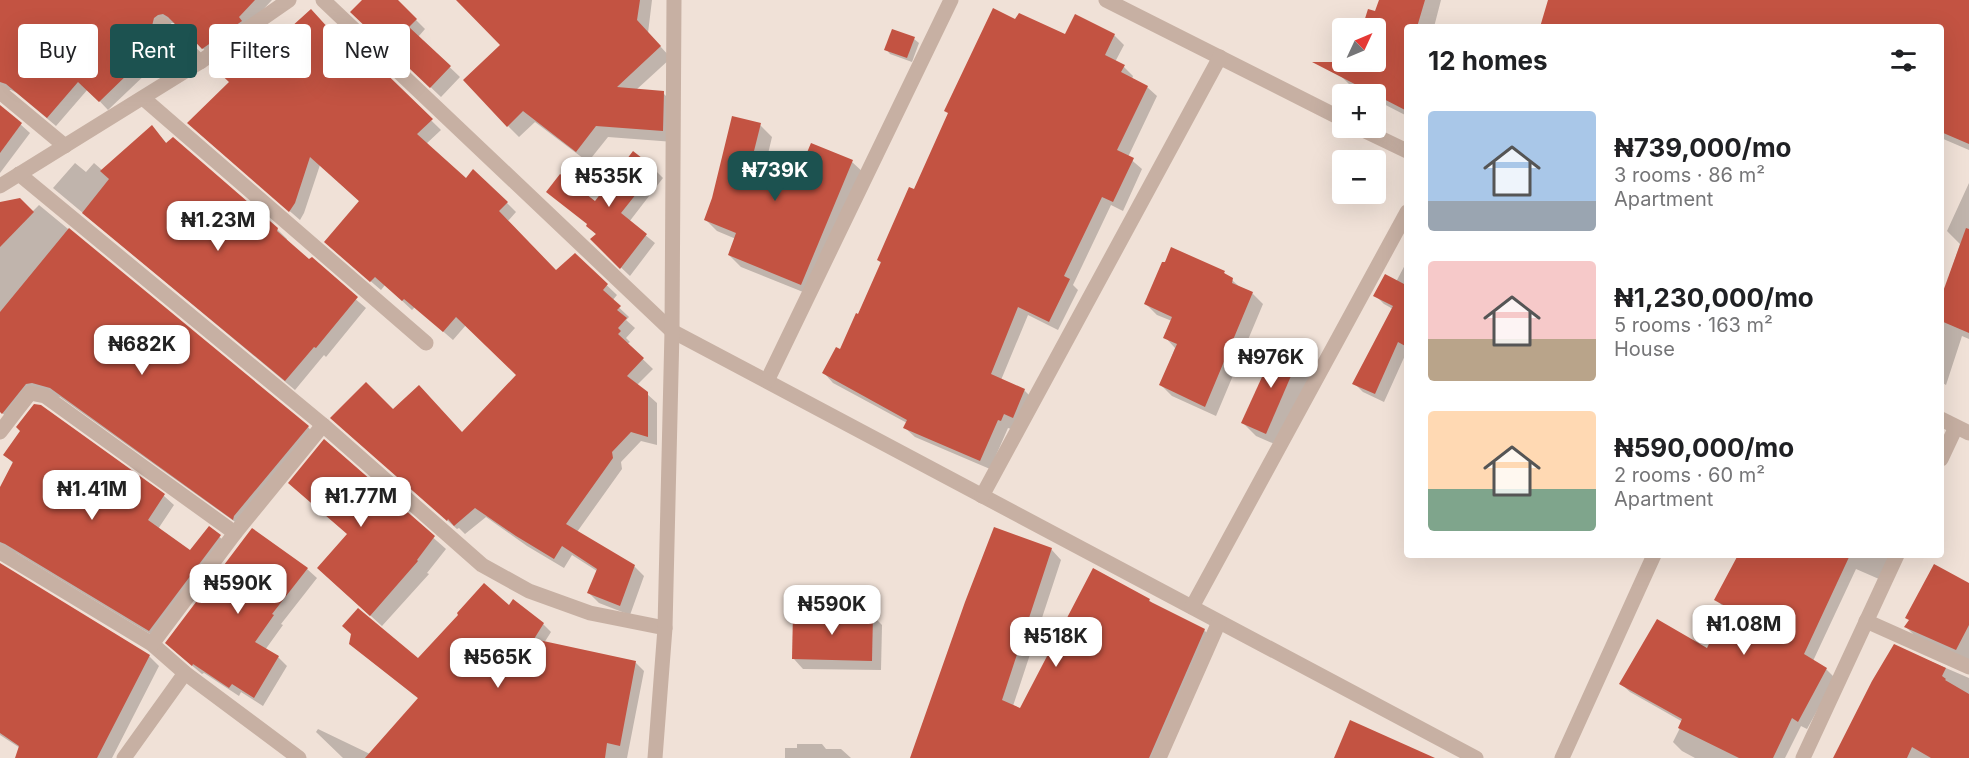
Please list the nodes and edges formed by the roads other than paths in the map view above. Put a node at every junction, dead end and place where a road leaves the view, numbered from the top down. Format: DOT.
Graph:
graph roads {
  1 [pos="289,0"];
  2 [pos="323,0"];
  3 [pos="674,0"];
  4 [pos="951,0"];
  5 [pos="1107,0"];
  6 [pos="1220,57"];
  7 [pos="197,59"];
  8 [pos="200,62"];
  9 [pos="0,92"];
  10 [pos="143,98"];
  11 [pos="1332,114"];
  12 [pos="1379,138"];
  13 [pos="65,146"];
  14 [pos="1404,150"];
  15 [pos="19,174"];
  16 [pos="0,186"];
  17 [pos="1404,218"];
  18 [pos="672,331"];
  19 [pos="426,343"];
  20 [pos="767,381"];
  21 [pos="1944,421"];
  22 [pos="323,425"];
  23 [pos="1962,430"];
  24 [pos="0,432"];
  25 [pos="1944,455"];
  26 [pos="982,496"];
  27 [pos="234,533"];
  28 [pos="0,552"];
  29 [pos="1653,558"];
  30 [pos="1895,558"];
  31 [pos="1192,607"];
  32 [pos="1866,621"];
  33 [pos="1219,622"];
  34 [pos="665,628"];
  35 [pos="152,644"];
  36 [pos="1969,667"];
  37 [pos="185,673"];
  38 [pos="124,758"];
  39 [pos="298,758"];
  40 [pos="655,758"];
  41 [pos="1160,758"];
  42 [pos="1476,758"];
  43 [pos="1562,758"];
  44 [pos="1803,758"];
  1 -- 8 [label="street"];
  2 -- 18 [label="street"];
  3 -- 18 [label="street"];
  4 -- 20 [label="street"];
  5 -- 6 [label="street"];
  6 -- 11 [label="street"];
  6 -- 26 [label="street"];
  7 -- 8 [label="street"];
  8 -- 10 [label="street"];
  9 -- 13 [label="street"];
  10 -- 13 [label="street"];
  10 -- 19 [label="street"];
  12 -- 14 [label="street"];
  13 -- 15 [label="street"];
  15 -- 16 [label="street"];
  15 -- 22 [label="street"];
  17 -- 31 [label="street"];
  18 -- 20 [label="street"];
  18 -- 34 [label="street"];
  20 -- 26 [label="street"];
  21 -- 23 [label="street"];
  22 -- 27 [label="street"];
  22 -- 34 [label="street"];
  23 -- 25 [label="street"];
  24 -- 27 [label="street"];
  26 -- 31 [label="street"];
  27 -- 35 [label="street"];
  28 -- 35 [label="street"];
  29 -- 43 [label="street"];
  30 -- 32 [label="street"];
  31 -- 33 [label="street"];
  32 -- 36 [label="street"];
  32 -- 44 [label="street"];
  33 -- 41 [label="street"];
  33 -- 42 [label="street"];
  34 -- 40 [label="street"];
  35 -- 37 [label="street"];
  37 -- 38 [label="street"];
  37 -- 39 [label="street"];
}
